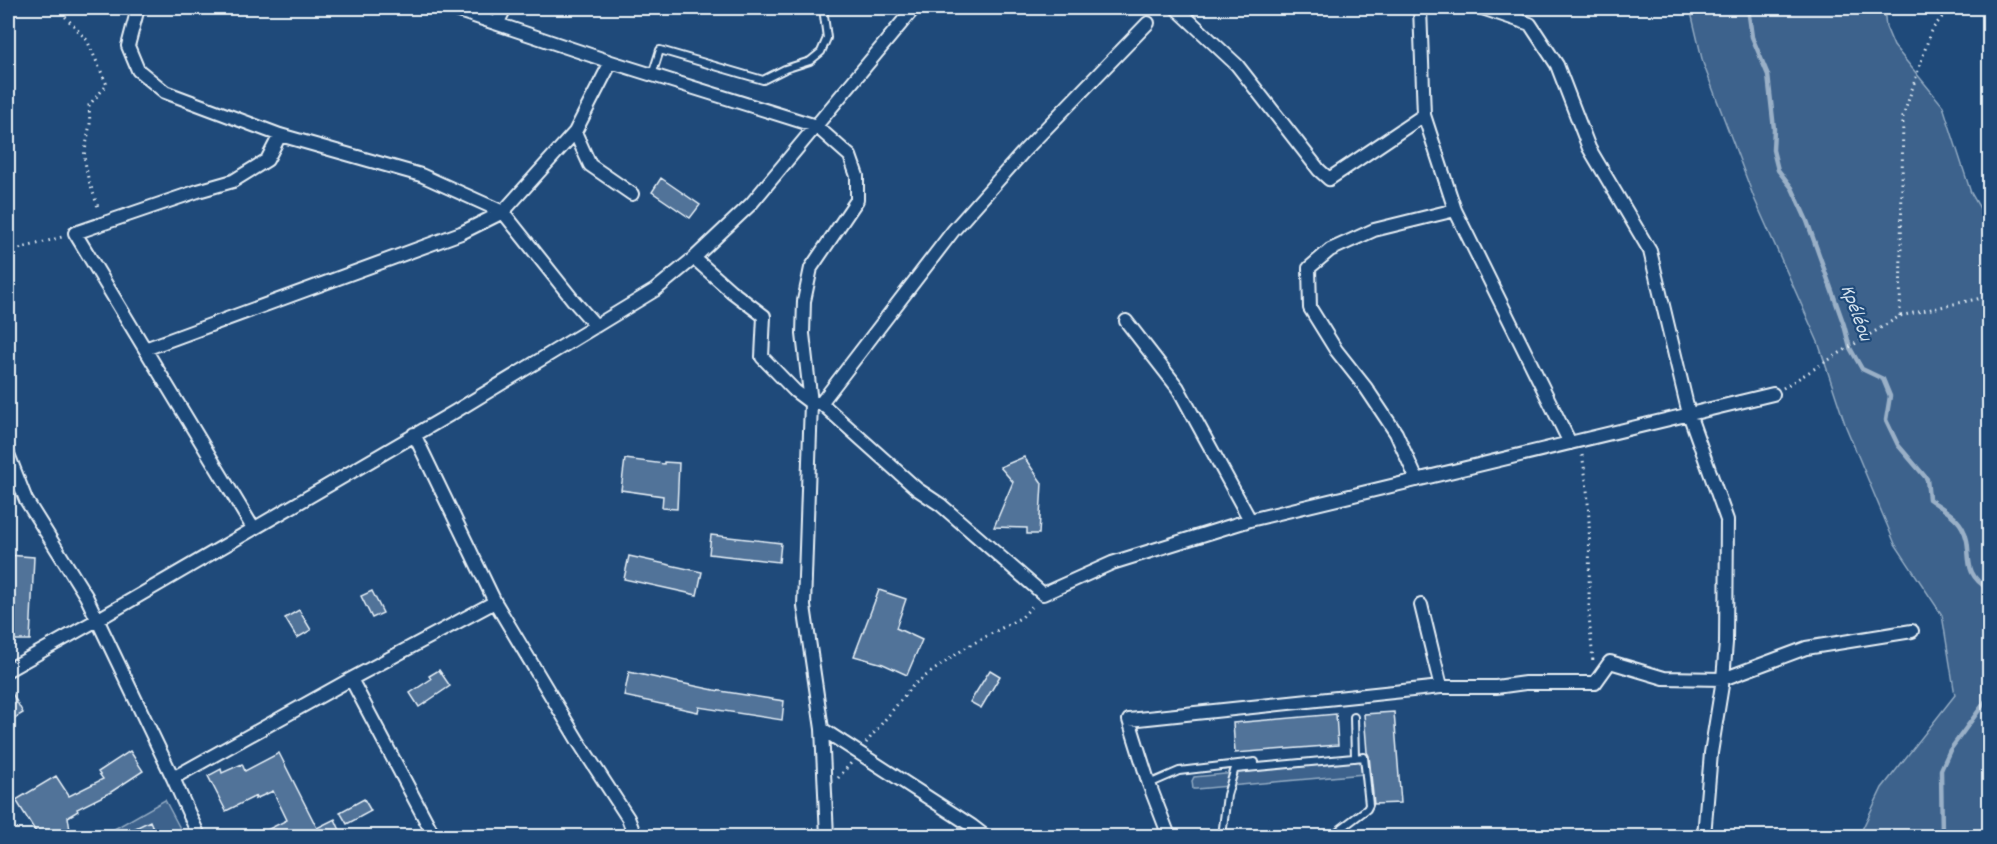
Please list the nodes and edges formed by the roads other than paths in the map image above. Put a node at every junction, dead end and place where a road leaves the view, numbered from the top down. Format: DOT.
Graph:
graph roads {
  1 [pos="138,8"];
  2 [pos="450,8"];
  3 [pos="505,8"];
  4 [pos="823,8"];
  5 [pos="914,8"];
  6 [pos="1176,8"];
  7 [pos="1420,8"];
  8 [pos="1482,8"];
  9 [pos="498,22"];
  10 [pos="1148,23"];
  11 [pos="611,62"];
  12 [pos="652,75"];
  13 [pos="1424,115"];
  14 [pos="816,126"];
  15 [pos="574,132"];
  16 [pos="280,135"];
  17 [pos="632,194"];
  18 [pos="1455,210"];
  19 [pos="503,212"];
  20 [pos="694,258"];
  21 [pos="1126,321"];
  22 [pos="596,326"];
  23 [pos="145,349"];
  24 [pos="1773,394"];
  25 [pos="816,403"];
  26 [pos="1689,414"];
  27 [pos="414,434"];
  28 [pos="1574,442"];
  29 [pos="8,454"];
  30 [pos="1417,480"];
  31 [pos="1250,520"];
  32 [pos="253,528"];
  33 [pos="495,602"];
  34 [pos="1421,605"];
  35 [pos="97,621"];
  36 [pos="1912,631"];
  37 [pos="8,670"];
  38 [pos="351,679"];
  39 [pos="1723,679"];
  40 [pos="1441,687"];
  41 [pos="1354,717"];
  42 [pos="822,729"];
  43 [pos="1355,758"];
  44 [pos="1255,762"];
  45 [pos="1235,767"];
  46 [pos="173,778"];
  47 [pos="1149,784"];
  48 [pos="199,837"];
  49 [pos="434,837"];
  50 [pos="635,837"];
  51 [pos="827,837"];
  52 [pos="985,837"];
  53 [pos="1169,837"];
  54 [pos="1222,837"];
  55 [pos="1333,837"];
  56 [pos="1704,837"];
  1 -- 16 [label="street"];
  2 -- 9 [label="street"];
  3 -- 9 [label="street"];
  4 -- 12 [label="lane"];
  5 -- 14 [label="street"];
  6 -- 13 [label="street"];
  7 -- 13 [label="street"];
  8 -- 26 [label="street"];
  9 -- 11 [label="street"];
  10 -- 25 [label="street"];
  11 -- 12 [label="street"];
  11 -- 15 [label="street"];
  12 -- 14 [label="street"];
  13 -- 18 [label="street"];
  14 -- 20 [label="street"];
  14 -- 25 [label="street"];
  15 -- 17 [label="street"];
  15 -- 19 [label="street"];
  16 -- 19 [label="street"];
  16 -- 23 [label="street"];
  18 -- 28 [label="street"];
  18 -- 30 [label="street"];
  19 -- 22 [label="street"];
  19 -- 23 [label="street"];
  20 -- 22 [label="street"];
  20 -- 25 [label="street"];
  21 -- 31 [label="street"];
  22 -- 27 [label="street"];
  23 -- 32 [label="street"];
  24 -- 26 [label="street"];
  25 -- 31 [label="street"];
  25 -- 42 [label="street"];
  26 -- 28 [label="street"];
  26 -- 39 [label="street"];
  27 -- 32 [label="street"];
  27 -- 33 [label="street"];
  28 -- 30 [label="street"];
  29 -- 35 [label="street"];
  30 -- 31 [label="street"];
  32 -- 35 [label="street"];
  33 -- 38 [label="street"];
  33 -- 50 [label="street"];
  34 -- 40 [label="street"];
  35 -- 37 [label="street"];
  35 -- 46 [label="street"];
  36 -- 39 [label="street"];
  38 -- 46 [label="street"];
  38 -- 49 [label="street"];
  39 -- 40 [label="street"];
  39 -- 56 [label="street"];
  40 -- 47 [label="street"];
  41 -- 43 [label="lane"];
  42 -- 51 [label="street"];
  42 -- 52 [label="street"];
  43 -- 45 [label="lane"];
  43 -- 55 [label="lane"];
  44 -- 45 [label="lane"];
  45 -- 47 [label="lane"];
  45 -- 54 [label="lane"];
  46 -- 48 [label="street"];
  47 -- 53 [label="street"];
}
